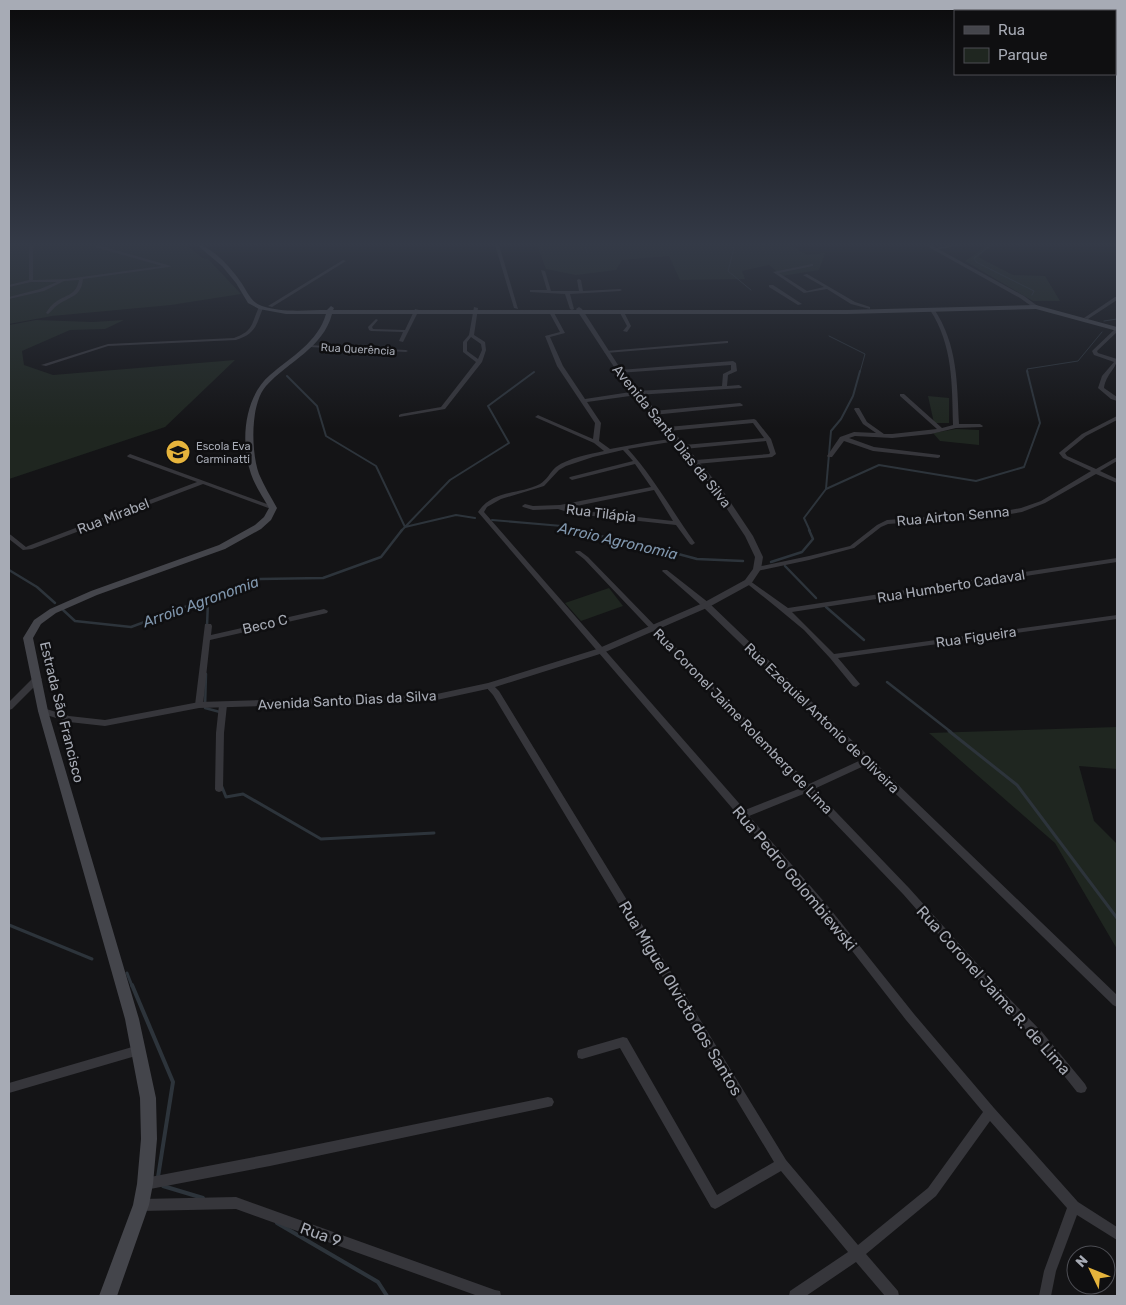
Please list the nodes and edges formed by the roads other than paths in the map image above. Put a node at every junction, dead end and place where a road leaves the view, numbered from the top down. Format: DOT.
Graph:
graph roads {
  1 [pos="52,306"];
  2 [pos="254,306"];
  3 [pos="267,306"];
  4 [pos="273,306"];
  5 [pos="575,306"];
  6 [pos="820,306"];
  7 [pos="856,306"];
  8 [pos="1035,306"];
  9 [pos="1105,306"];
  10 [pos="270,308"];
  11 [pos="516,308"];
  12 [pos="331,310"];
  13 [pos="417,310"];
  14 [pos="476,310"];
  15 [pos="578,310"];
  16 [pos="870,310"];
  17 [pos="932,310"];
  18 [pos="260,311"];
  19 [pos="631,311"];
  20 [pos="552,312"];
  21 [pos="48,313"];
  22 [pos="622,313"];
  23 [pos="1086,318"];
  24 [pos="376,320"];
  25 [pos="1108,326"];
  26 [pos="1117,329"];
  27 [pos="406,331"];
  28 [pos="625,331"];
  29 [pos="471,336"];
  30 [pos="401,341"];
  31 [pos="726,342"];
  32 [pos="309,346"];
  33 [pos="406,351"];
  34 [pos="606,352"];
  35 [pos="1117,361"];
  36 [pos="478,362"];
  37 [pos="44,365"];
  38 [pos="620,372"];
  39 [pos="724,386"];
  40 [pos="739,387"];
  41 [pos="637,393"];
  42 [pos="902,396"];
  43 [pos="1117,399"];
  44 [pos="584,401"];
  45 [pos="740,406"];
  46 [pos="858,409"];
  47 [pos="653,413"];
  48 [pos="401,416"];
  49 [pos="538,417"];
  50 [pos="1117,418"];
  51 [pos="956,426"];
  52 [pos="980,426"];
  53 [pos="668,429"];
  54 [pos="940,429"];
  55 [pos="883,436"];
  56 [pos="842,438"];
  57 [pos="676,439"];
  58 [pos="768,439"];
  59 [pos="596,442"];
  60 [pos="684,447"];
  61 [pos="625,450"];
  62 [pos="610,452"];
  63 [pos="130,456"];
  64 [pos="830,456"];
  65 [pos="938,456"];
  66 [pos="1117,459"];
  67 [pos="637,462"];
  68 [pos="696,462"];
  69 [pos="1099,471"];
  70 [pos="572,478"];
  71 [pos="1117,481"];
  72 [pos="201,483"];
  73 [pos="656,488"];
  74 [pos="525,506"];
  75 [pos="273,508"];
  76 [pos="558,508"];
  77 [pos="677,523"];
  78 [pos="9,536"];
  79 [pos="692,543"];
  80 [pos="578,552"];
  81 [pos="1117,560"];
  82 [pos="757,569"];
  83 [pos="665,571"];
  84 [pos="748,582"];
  85 [pos="706,605"];
  86 [pos="324,611"];
  87 [pos="785,611"];
  88 [pos="1117,617"];
  89 [pos="208,626"];
  90 [pos="654,629"];
  91 [pos="206,638"];
  92 [pos="600,651"];
  93 [pos="834,656"];
  94 [pos="37,679"];
  95 [pos="856,684"];
  96 [pos="489,686"];
  97 [pos="199,705"];
  98 [pos="223,705"];
  99 [pos="9,706"];
  100 [pos="43,711"];
  101 [pos="866,761"];
  102 [pos="809,788"];
  103 [pos="219,789"];
  104 [pos="742,815"];
  105 [pos="906,891"];
  106 [pos="1117,1002"];
  107 [pos="139,1050"];
  108 [pos="582,1054"];
  109 [pos="9,1088"];
  110 [pos="1081,1088"];
  111 [pos="548,1102"];
  112 [pos="990,1112"];
  113 [pos="782,1164"];
  114 [pos="153,1183"];
  115 [pos="141,1205"];
  116 [pos="1074,1206"];
  117 [pos="1117,1234"];
  118 [pos="857,1254"];
  119 [pos="108,1296"];
  120 [pos="495,1296"];
  121 [pos="795,1296"];
  122 [pos="892,1296"];
  123 [pos="1046,1296"];
  1 -- 21 [label="street"];
  2 -- 18 [label="main road"];
  3 -- 10 [label="main road"];
  4 -- 10 [label="street"];
  5 -- 15 [label="street"];
  6 -- 19 [label="main road"];
  7 -- 16 [label="main road"];
  8 -- 16 [label="main road"];
  8 -- 17 [label="main road"];
  8 -- 23 [label="main road"];
  8 -- 25 [label="main road"];
  9 -- 23 [label="street"];
  10 -- 12 [label="main road"];
  10 -- 18 [label="main road"];
  11 -- 14 [label="main road"];
  11 -- 15 [label="main road"];
  12 -- 13 [label="main road"];
  12 -- 14 [label="main road"];
  12 -- 32 [label="main road"];
  13 -- 14 [label="main road"];
  13 -- 27 [label="street"];
  14 -- 20 [label="main road"];
  14 -- 29 [label="street"];
  15 -- 19 [label="main road"];
  15 -- 20 [label="main road"];
  15 -- 22 [label="main road"];
  15 -- 34 [label="street, Avenida Santo Dias da Silva"];
  16 -- 17 [label="main road"];
  16 -- 19 [label="main road"];
  17 -- 51 [label="street"];
  18 -- 37 [label="street"];
  19 -- 22 [label="main road"];
  20 -- 44 [label="street"];
  22 -- 28 [label="street"];
  23 -- 25 [label="main road"];
  24 -- 27 [label="street"];
  25 -- 26 [label="main road"];
  26 -- 35 [label="street"];
  27 -- 30 [label="street"];
  29 -- 36 [label="street"];
  29 -- 36 [label="street"];
  31 -- 34 [label="street"];
  32 -- 33 [label="street, Rua Querência"];
  32 -- 75 [label="main road"];
  34 -- 38 [label="street, Avenida Santo Dias da Silva"];
  35 -- 43 [label="street"];
  36 -- 48 [label="street"];
  38 -- 39 [label="street"];
  38 -- 41 [label="street, Avenida Santo Dias da Silva"];
  39 -- 40 [label="street"];
  39 -- 41 [label="street"];
  41 -- 44 [label="street"];
  41 -- 47 [label="street, Avenida Santo Dias da Silva"];
  42 -- 54 [label="street"];
  44 -- 59 [label="street"];
  45 -- 47 [label="street"];
  46 -- 55 [label="street"];
  47 -- 53 [label="street, Avenida Santo Dias da Silva"];
  49 -- 59 [label="street"];
  50 -- 69 [label="street"];
  51 -- 52 [label="street"];
  51 -- 54 [label="street"];
  53 -- 57 [label="street, Avenida Santo Dias da Silva"];
  53 -- 58 [label="street"];
  54 -- 55 [label="street"];
  55 -- 56 [label="street"];
  56 -- 64 [label="street"];
  56 -- 65 [label="street"];
  57 -- 60 [label="street, Avenida Santo Dias da Silva"];
  57 -- 61 [label="street"];
  58 -- 60 [label="street"];
  58 -- 68 [label="street"];
  59 -- 62 [label="street"];
  60 -- 68 [label="street, Avenida Santo Dias da Silva"];
  61 -- 62 [label="street"];
  61 -- 67 [label="street"];
  62 -- 92 [label="street, Rua Pedro Golombiewski"];
  63 -- 72 [label="street"];
  66 -- 69 [label="street, Rua Airton Senna"];
  67 -- 70 [label="street"];
  67 -- 73 [label="street"];
  68 -- 82 [label="street, Avenida Santo Dias da Silva"];
  69 -- 71 [label="street"];
  69 -- 82 [label="street, Rua Airton Senna"];
  72 -- 75 [label="street"];
  72 -- 78 [label="street, Rua Mirabel"];
  73 -- 76 [label="street"];
  73 -- 77 [label="street"];
  74 -- 76 [label="street, Rua Tilápia"];
  75 -- 94 [label="main road, Estrada São Francisco"];
  76 -- 77 [label="street, Rua Tilápia"];
  77 -- 79 [label="street"];
  80 -- 90 [label="street, Rua Coronel Jaime Rolemberg de Lima"];
  81 -- 87 [label="street, Rua Humberto Cadaval"];
  82 -- 84 [label="street, Avenida Santo Dias da Silva"];
  83 -- 85 [label="street, Rua Ezequiel Antonio de Oliveira"];
  84 -- 85 [label="street, Avenida Santo Dias da Silva"];
  84 -- 87 [label="street"];
  85 -- 90 [label="street, Avenida Santo Dias da Silva"];
  85 -- 101 [label="street, Rua Ezequiel Antonio de Oliveira"];
  86 -- 91 [label="street, Beco C"];
  87 -- 93 [label="street"];
  88 -- 93 [label="street, Rua Figueira"];
  89 -- 91 [label="street"];
  90 -- 92 [label="street, Avenida Santo Dias da Silva"];
  90 -- 102 [label="street, Rua Coronel Jaime Rolemberg de Lima"];
  91 -- 97 [label="street"];
  92 -- 96 [label="street, Avenida Santo Dias da Silva"];
  92 -- 104 [label="street, Rua Pedro Golombiewski"];
  93 -- 95 [label="street"];
  94 -- 99 [label="street"];
  94 -- 100 [label="main road, Estrada São Francisco"];
  96 -- 98 [label="street, Avenida Santo Dias da Silva"];
  96 -- 113 [label="street, Rua Miguel Olvicto dos Santos"];
  97 -- 98 [label="street, Avenida Santo Dias da Silva"];
  97 -- 100 [label="street, Avenida Santo Dias da Silva"];
  98 -- 103 [label="street"];
  100 -- 107 [label="main road, Estrada São Francisco"];
  101 -- 102 [label="street"];
  101 -- 106 [label="street, Rua Ezequiel Antonio de Oliveira"];
  102 -- 104 [label="street"];
  102 -- 105 [label="street, Rua Coronel Jaime Rolemberg de Lima"];
  104 -- 112 [label="street, Rua Pedro Golombiewski"];
  105 -- 110 [label="street, Rua Coronel Jaime R. de Lima"];
  107 -- 109 [label="street"];
  107 -- 114 [label="main road, Estrada São Francisco"];
  108 -- 113 [label="street"];
  111 -- 114 [label="street"];
  112 -- 116 [label="street, Rua Pedro Golombiewski"];
  112 -- 118 [label="street"];
  113 -- 118 [label="street, Rua Miguel Olvicto dos Santos"];
  114 -- 115 [label="main road, Estrada São Francisco"];
  115 -- 119 [label="main road, Estrada São Francisco"];
  115 -- 120 [label="street, Rua 9"];
  116 -- 117 [label="street, Rua Pedro Golombiewski"];
  116 -- 123 [label="street"];
  118 -- 121 [label="street"];
  118 -- 122 [label="street, Rua Miguel Olvicto dos Santos"];
}
